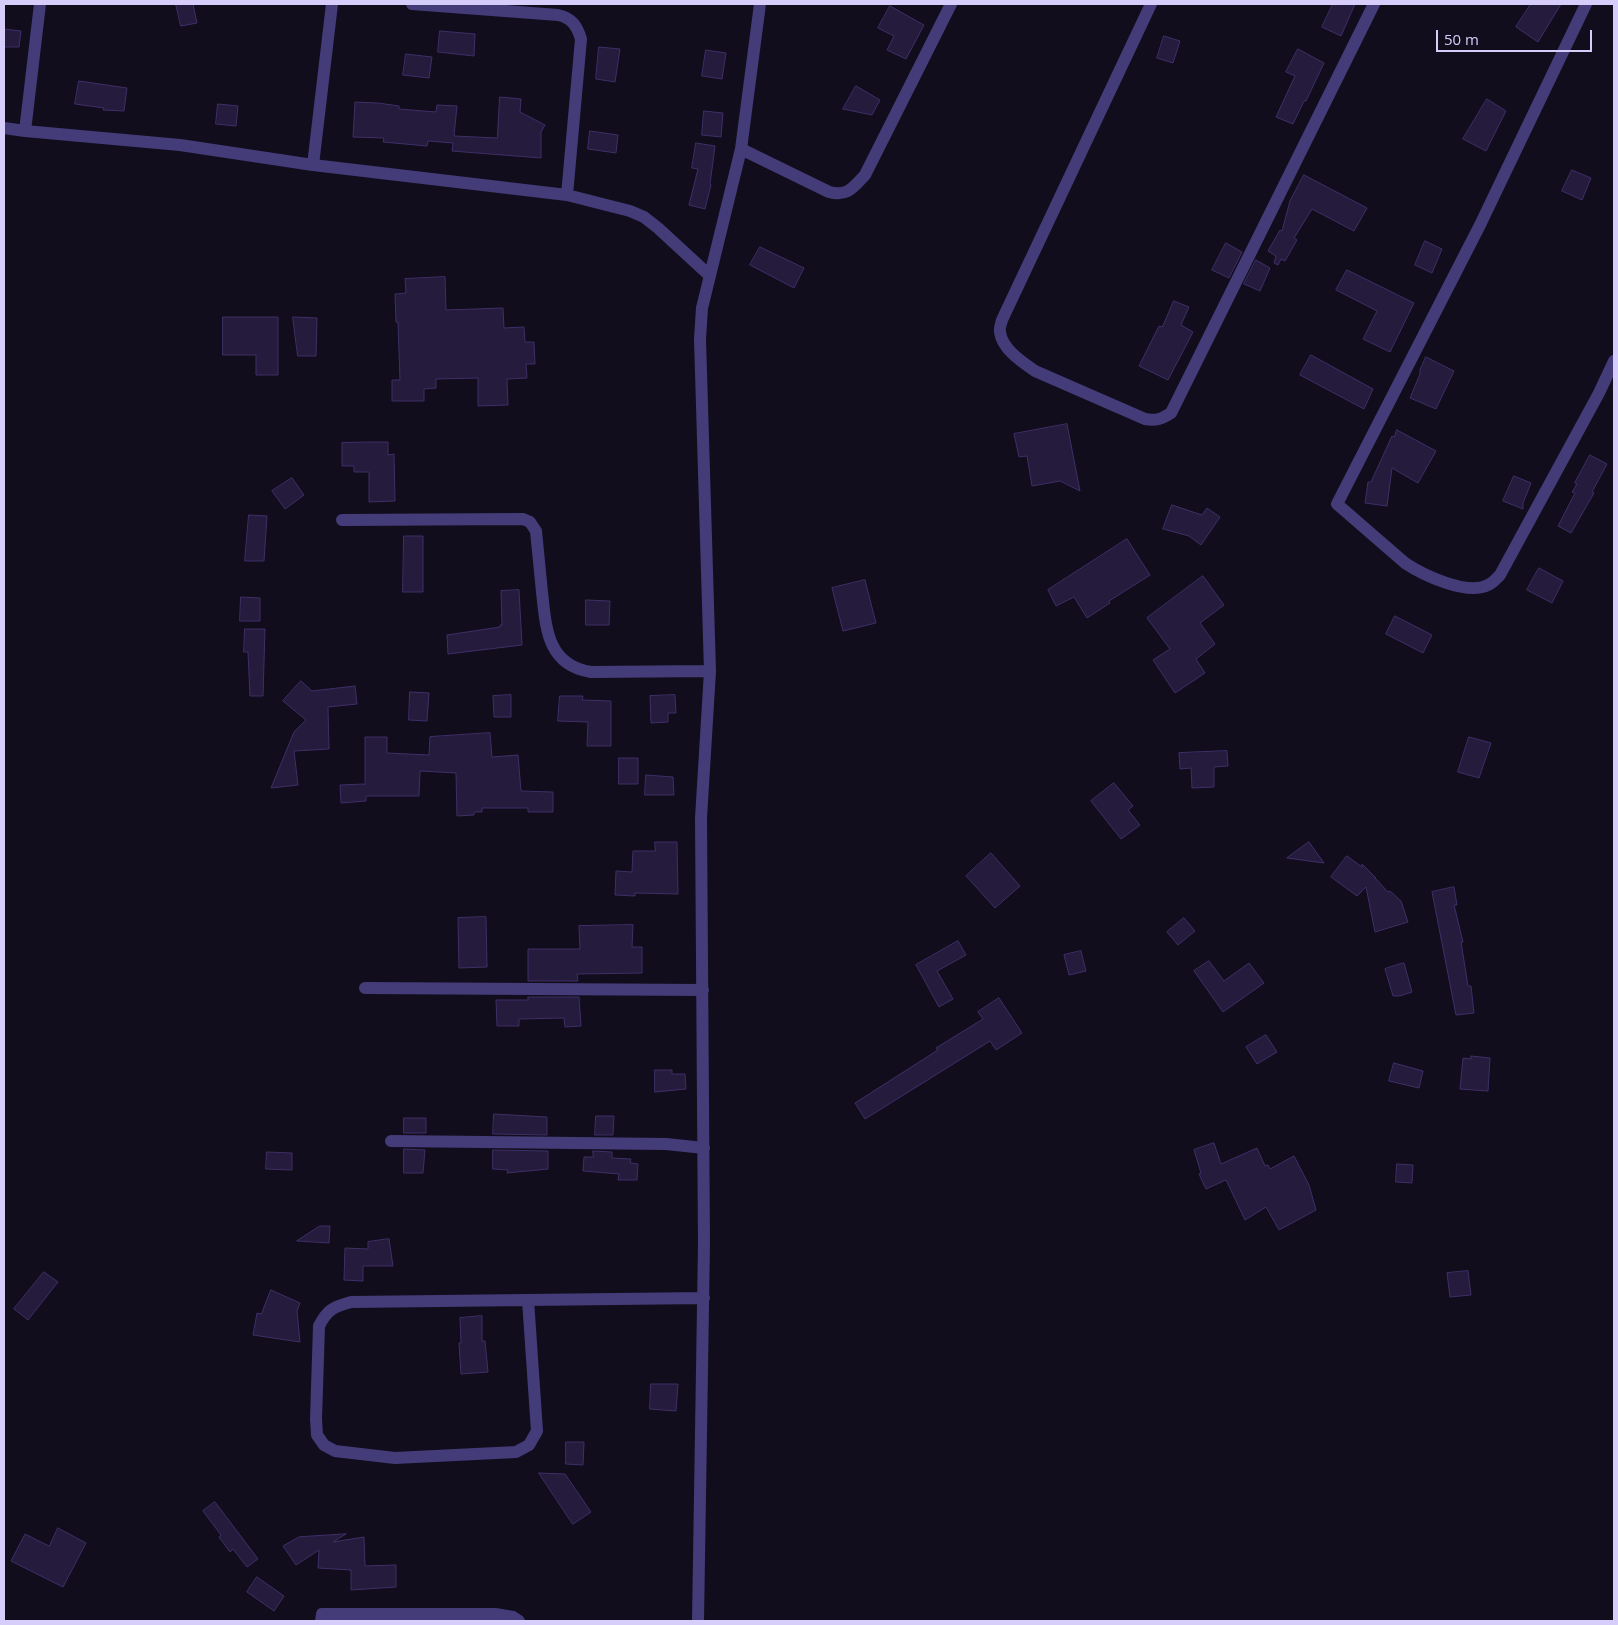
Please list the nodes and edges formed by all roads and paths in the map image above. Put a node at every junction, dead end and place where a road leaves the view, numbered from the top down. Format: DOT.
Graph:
graph roads {
  1 [pos="40,4"];
  2 [pos="332,4"];
  3 [pos="412,4"];
  4 [pos="760,4"];
  5 [pos="950,4"];
  6 [pos="1152,4"];
  7 [pos="1374,4"];
  8 [pos="1586,4"];
  9 [pos="4,128"];
  10 [pos="25,132"];
  11 [pos="741,149"];
  12 [pos="313,165"];
  13 [pos="567,195"];
  14 [pos="709,275"];
  15 [pos="1614,361"];
  16 [pos="342,520"];
  17 [pos="710,672"];
  18 [pos="365,988"];
  19 [pos="703,990"];
  20 [pos="391,1141"];
  21 [pos="704,1148"];
  22 [pos="704,1298"];
  23 [pos="528,1300"];
  24 [pos="321,1621"];
  25 [pos="519,1621"];
  26 [pos="698,1621"];
  1 -- 10 [label="street"];
  2 -- 12 [label="street"];
  3 -- 13 [label="street"];
  4 -- 11 [label="street"];
  5 -- 11 [label="street"];
  6 -- 7 [label="street"];
  8 -- 15 [label="street"];
  9 -- 10 [label="street"];
  10 -- 12 [label="street"];
  11 -- 14 [label="street"];
  12 -- 13 [label="street"];
  13 -- 14 [label="street"];
  14 -- 17 [label="street"];
  16 -- 17 [label="street"];
  17 -- 19 [label="street"];
  18 -- 19 [label="street"];
  19 -- 21 [label="street"];
  20 -- 21 [label="street"];
  21 -- 22 [label="street"];
  22 -- 23 [label="street"];
  22 -- 26 [label="street"];
  23 -- 23 [label="street"];
  24 -- 25 [label="street"];
}
